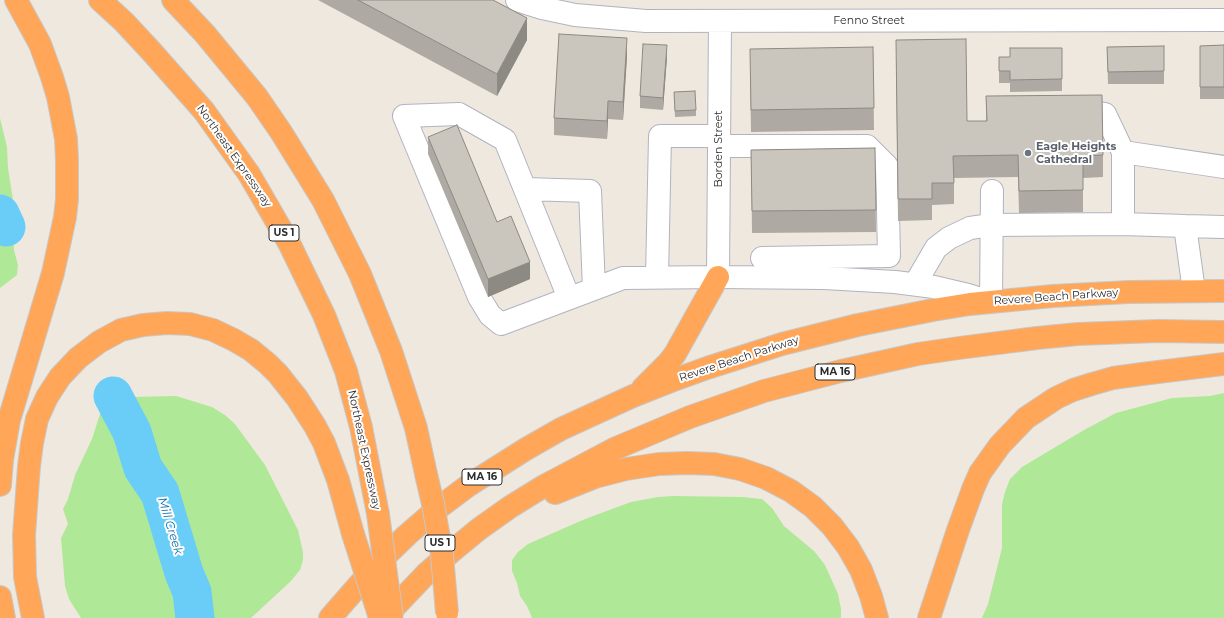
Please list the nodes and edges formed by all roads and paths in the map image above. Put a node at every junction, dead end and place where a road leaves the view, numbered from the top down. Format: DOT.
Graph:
graph roads {
  1 [pos="16,0"];
  2 [pos="100,0"];
  3 [pos="173,0"];
  4 [pos="517,0"];
  5 [pos="1224,20"];
  6 [pos="720,21"];
  7 [pos="1054,108"];
  8 [pos="719,141"];
  9 [pos="1123,152"];
  10 [pos="1224,167"];
  11 [pos="525,189"];
  12 [pos="992,191"];
  13 [pos="1123,224"];
  14 [pos="991,225"];
  15 [pos="1185,226"];
  16 [pos="1224,227"];
  17 [pos="762,258"];
  18 [pos="824,268"];
  19 [pos="657,277"];
  20 [pos="718,277"];
  21 [pos="915,284"];
  22 [pos="594,289"];
  23 [pos="1194,291"];
  24 [pos="1224,291"];
  25 [pos="569,298"];
  26 [pos="991,302"];
  27 [pos="1224,332"];
  28 [pos="1224,364"];
  29 [pos="633,396"];
  30 [pos="0,485"];
  31 [pos="478,529"];
  32 [pos="354,590"];
  33 [pos="0,597"];
  34 [pos="448,616"];
  35 [pos="4,618"];
  36 [pos="33,618"];
  37 [pos="321,618"];
  38 [pos="330,618"];
  39 [pos="380,618"];
  40 [pos="384,618"];
  41 [pos="392,618"];
  42 [pos="876,618"];
  43 [pos="929,618"];
  1 -- 30 [label="highway"];
  2 -- 41 [label="highway, Northeast Expressway / US 1, bridge"];
  3 -- 34 [label="highway, US 1, bridge"];
  4 -- 6 [label="street, Fenno Street"];
  5 -- 6 [label="street, Fenno Street"];
  6 -- 8 [label="street, Borden Street"];
  7 -- 9 [label="street"];
  8 -- 18 [label="street"];
  8 -- 19 [label="street"];
  8 -- 20 [label="street, Borden Street"];
  9 -- 10 [label="street"];
  9 -- 13 [label="street"];
  11 -- 22 [label="street"];
  11 -- 25 [label="street"];
  11 -- 25 [label="street"];
  12 -- 14 [label="street"];
  13 -- 14 [label="street"];
  13 -- 15 [label="street"];
  14 -- 21 [label="street"];
  14 -- 26 [label="street"];
  15 -- 16 [label="street"];
  15 -- 23 [label="street"];
  17 -- 18 [label="street"];
  18 -- 20 [label="street"];
  18 -- 21 [label="street"];
  19 -- 20 [label="street"];
  19 -- 22 [label="street"];
  20 -- 29 [label="highway"];
  21 -- 26 [label="street"];
  22 -- 25 [label="street"];
  23 -- 24 [label="highway, Revere Beach Parkway / MA 16"];
  23 -- 26 [label="highway, Revere Beach Parkway / MA 16"];
  26 -- 29 [label="highway, Revere Beach Parkway / MA 16"];
  27 -- 31 [label="highway, MA 16"];
  28 -- 43 [label="highway"];
  29 -- 32 [label="highway, Revere Beach Parkway / MA 16"];
  31 -- 40 [label="highway, MA 16"];
  31 -- 42 [label="highway"];
  32 -- 37 [label="highway"];
  32 -- 38 [label="highway, Revere Beach Parkway / MA 16"];
  33 -- 35 [label="highway"];
  36 -- 39 [label="highway, bridge"];
}
